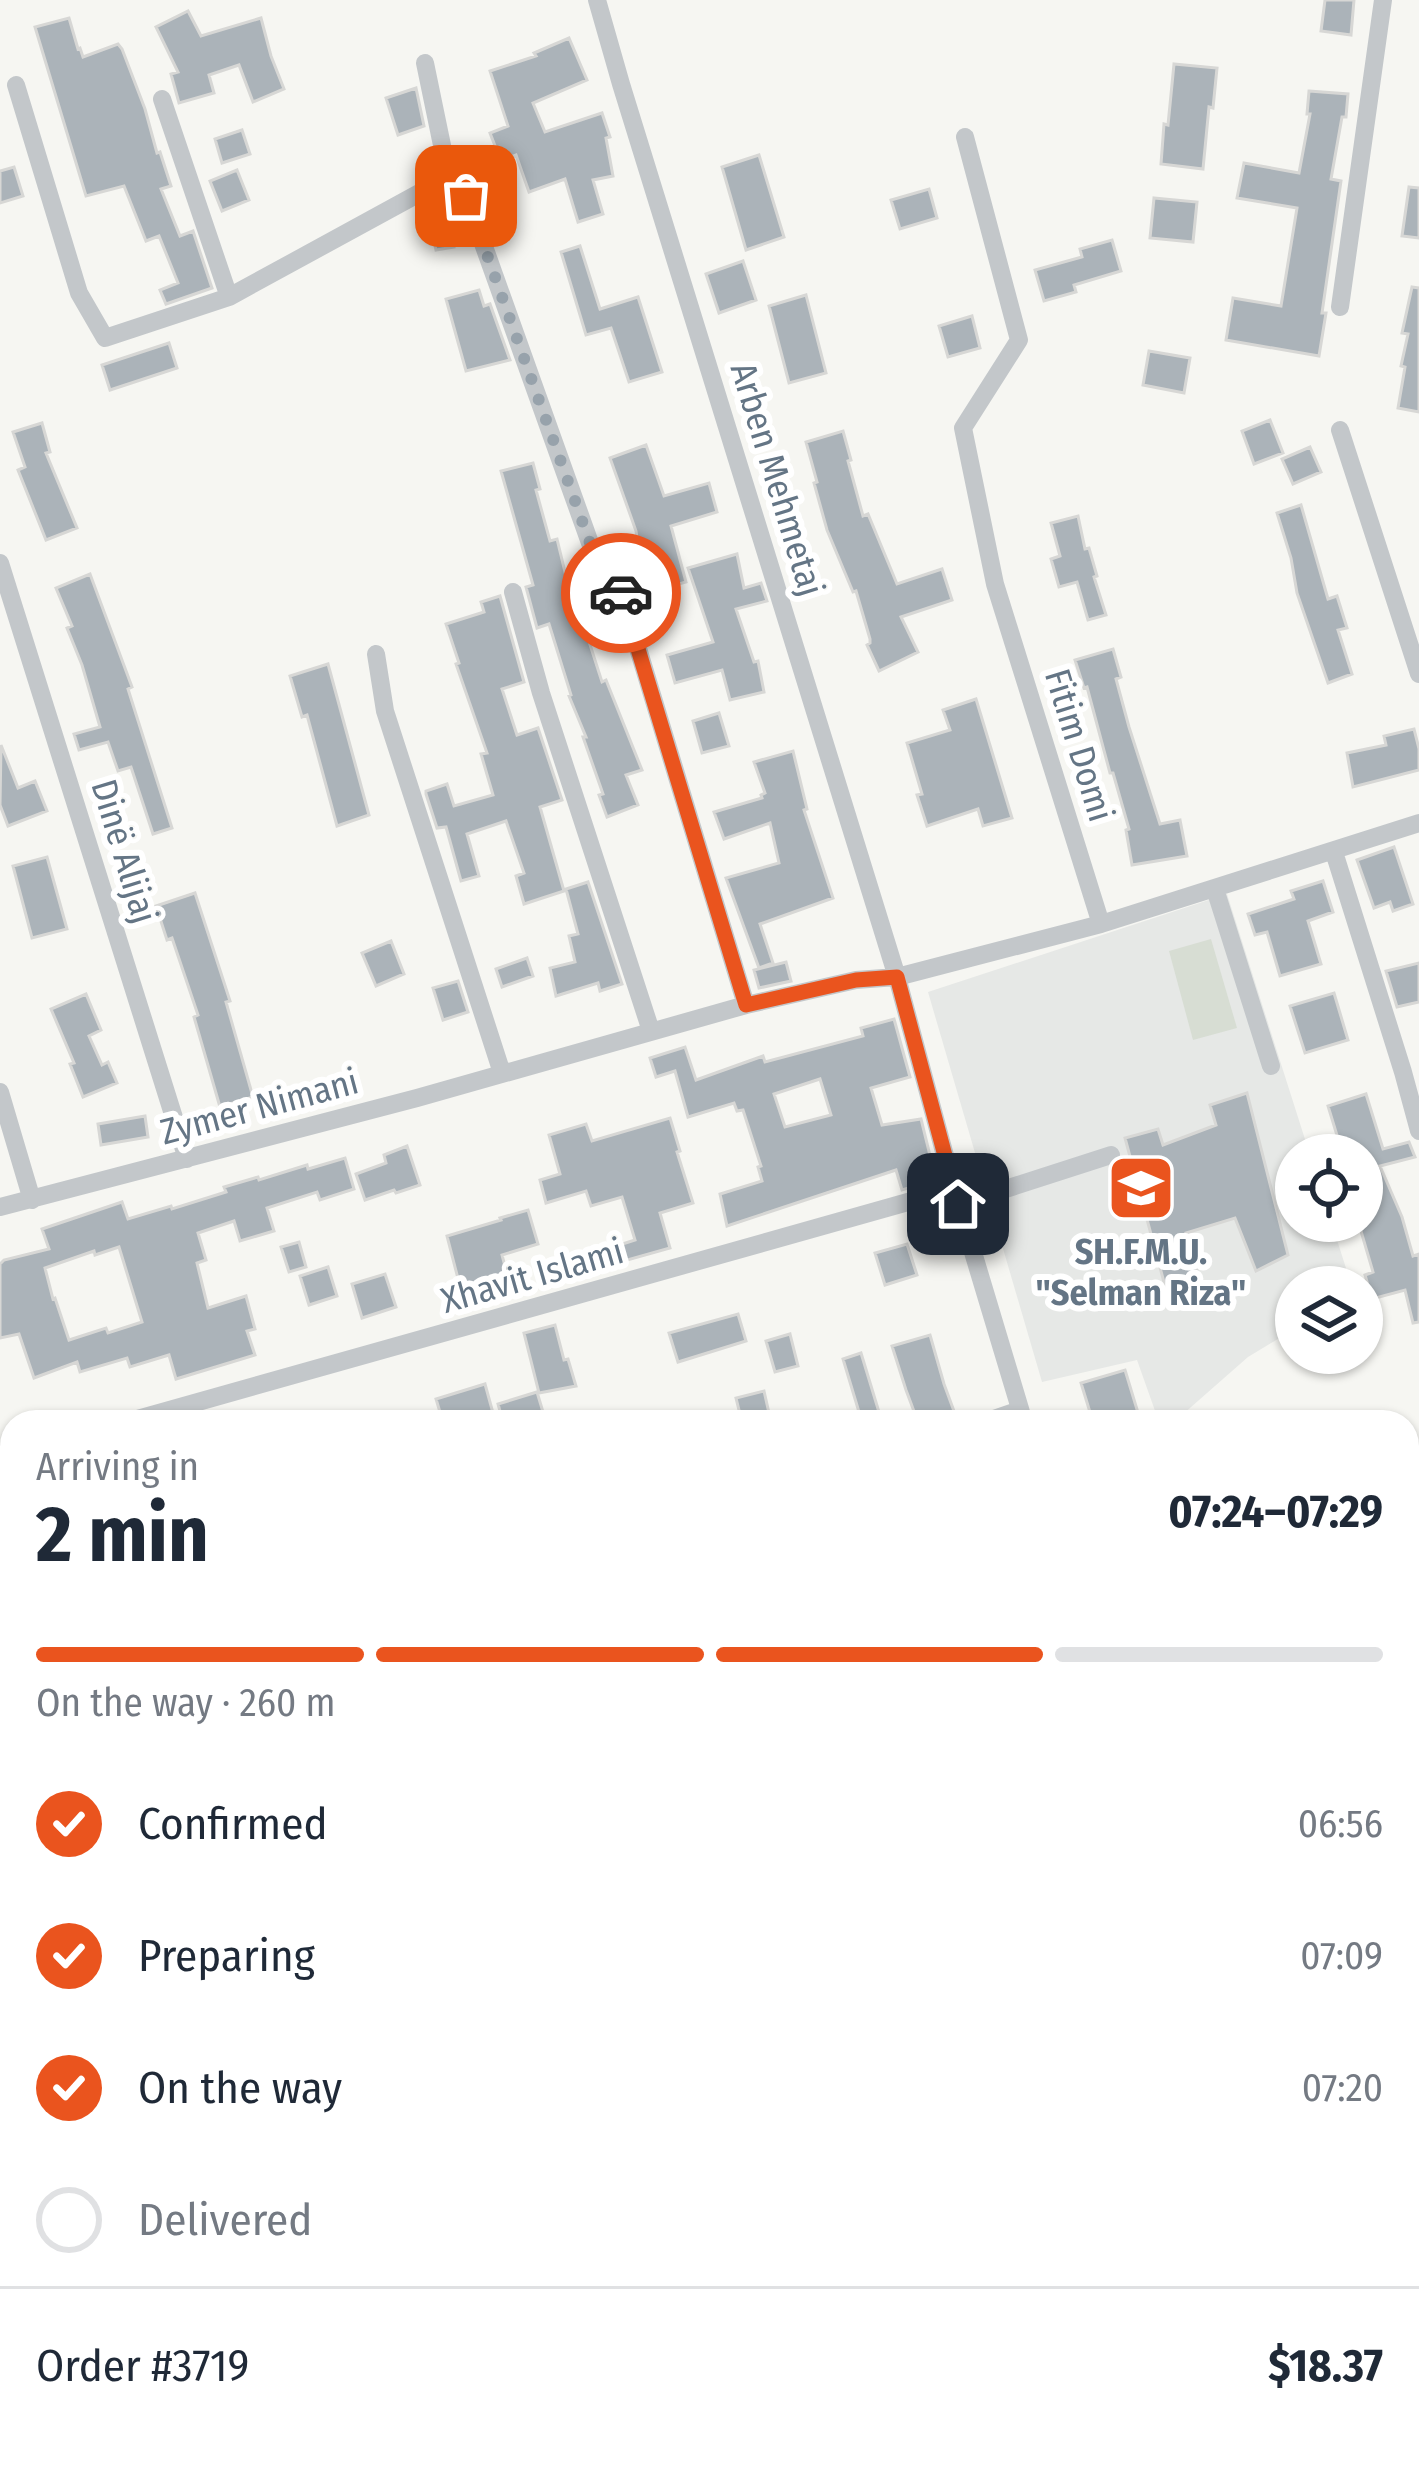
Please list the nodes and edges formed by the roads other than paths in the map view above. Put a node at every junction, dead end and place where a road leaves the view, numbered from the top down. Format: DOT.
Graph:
graph roads {
  1 [pos="597,0"];
  2 [pos="1383,0"];
  3 [pos="424,63"];
  4 [pos="16,85"];
  5 [pos="162,99"];
  6 [pos="965,136"];
  7 [pos="458,190"];
  8 [pos="230,297"];
  9 [pos="1340,308"];
  10 [pos="1340,430"];
  11 [pos="0,563"];
  12 [pos="513,592"];
  13 [pos="376,655"];
  14 [pos="1419,674"];
  15 [pos="1419,823"];
  16 [pos="1334,852"];
  17 [pos="1215,889"];
  18 [pos="1101,925"];
  19 [pos="897,977"];
  20 [pos="746,1005"];
  21 [pos="651,1031"];
  22 [pos="1271,1066"];
  23 [pos="1411,1070"];
  24 [pos="502,1073"];
  25 [pos="0,1092"];
  26 [pos="1419,1131"];
  27 [pos="1112,1155"];
  28 [pos="187,1159"];
  29 [pos="956,1196"];
  30 [pos="32,1200"];
  31 [pos="0,1207"];
  32 [pos="171,1410"];
  33 [pos="1020,1410"];
  1 -- 19 [label="street, Arben Mehmetaj"];
  2 -- 9 [label="street"];
  3 -- 7 [label="street"];
  4 -- 8 [label="street"];
  5 -- 8 [label="street"];
  6 -- 18 [label="street, Fitim Domi"];
  7 -- 8 [label="street"];
  7 -- 20 [label="street"];
  10 -- 14 [label="street"];
  11 -- 28 [label="street, Dinë Alijaj"];
  12 -- 21 [label="street"];
  13 -- 24 [label="street"];
  15 -- 16 [label="street"];
  16 -- 17 [label="street"];
  16 -- 23 [label="street"];
  17 -- 18 [label="street"];
  17 -- 22 [label="street"];
  18 -- 19 [label="street"];
  19 -- 20 [label="street, Zymer Nimani"];
  19 -- 29 [label="street, Arben Mehmetaj"];
  20 -- 21 [label="street, Zymer Nimani"];
  21 -- 24 [label="street, Zymer Nimani"];
  23 -- 26 [label="street"];
  24 -- 28 [label="street, Zymer Nimani"];
  25 -- 30 [label="street"];
  27 -- 29 [label="street, Xhavit Islami"];
  28 -- 30 [label="street, Zymer Nimani"];
  29 -- 32 [label="street, Xhavit Islami"];
  29 -- 33 [label="street, Arben Mehmetaj"];
  30 -- 31 [label="street, Zymer Nimani"];
}
